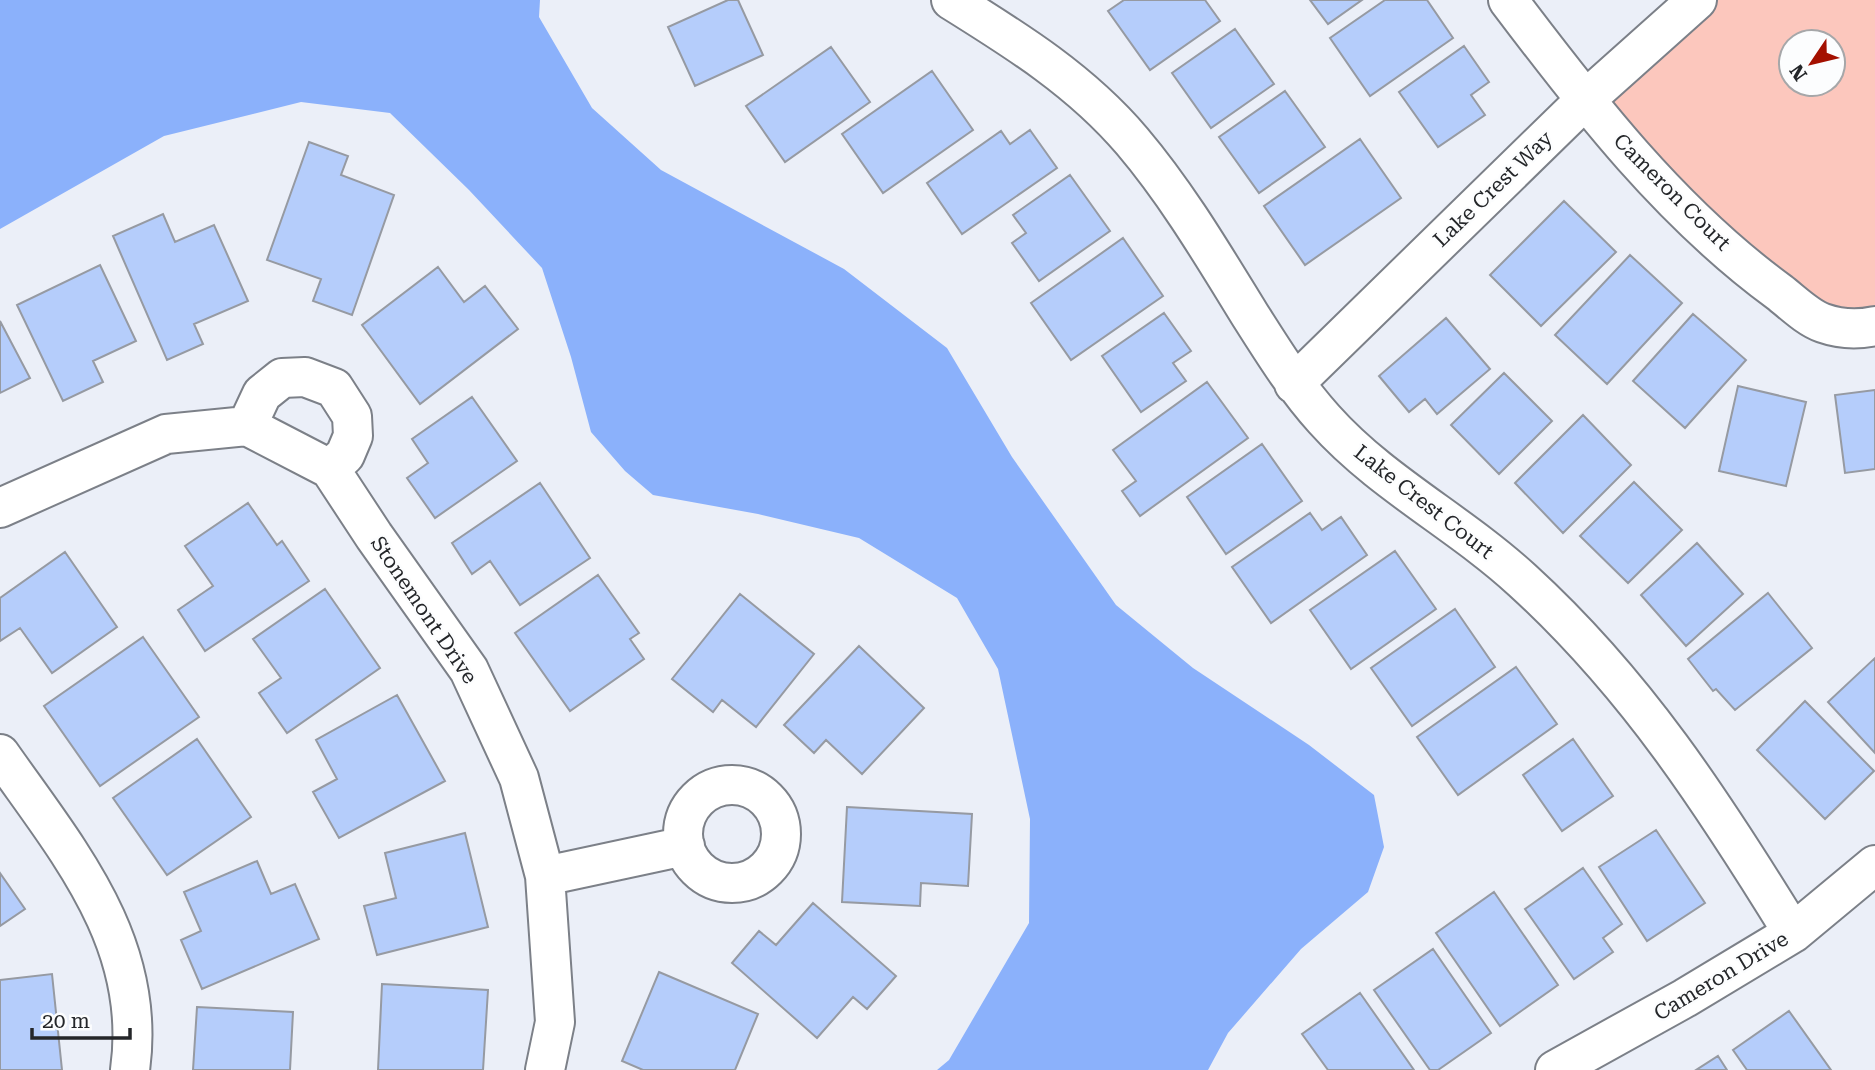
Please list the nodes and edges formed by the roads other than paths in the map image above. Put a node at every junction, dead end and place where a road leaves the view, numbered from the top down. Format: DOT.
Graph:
graph roads {
  1 [pos="951,0"];
  2 [pos="1508,0"];
  3 [pos="1697,0"];
  4 [pos="1584,101"];
  5 [pos="1875,326"];
  6 [pos="1294,384"];
  7 [pos="247,426"];
  8 [pos="330,469"];
  9 [pos="0,508"];
  10 [pos="0,754"];
  11 [pos="685,846"];
  12 [pos="1875,865"];
  13 [pos="545,876"];
  14 [pos="1793,933"];
  15 [pos="130,1070"];
  16 [pos="545,1070"];
  17 [pos="1555,1070"];
  1 -- 6 [label="street, Lake Crest Court"];
  2 -- 4 [label="street, Cameron Court"];
  3 -- 4 [label="street, Lake Crest Way"];
  4 -- 5 [label="street, Cameron Court"];
  4 -- 6 [label="street, Lake Crest Way"];
  6 -- 14 [label="street, Lake Crest Court"];
  7 -- 8 [label="street, Stonemont Drive"];
  7 -- 8 [label="street"];
  7 -- 9 [label="street"];
  8 -- 13 [label="street, Stonemont Drive"];
  10 -- 15 [label="street"];
  11 -- 13 [label="street"];
  12 -- 14 [label="street, Cameron Drive"];
  13 -- 16 [label="street, Stonemont Drive"];
  14 -- 17 [label="street, Cameron Drive"];
}
